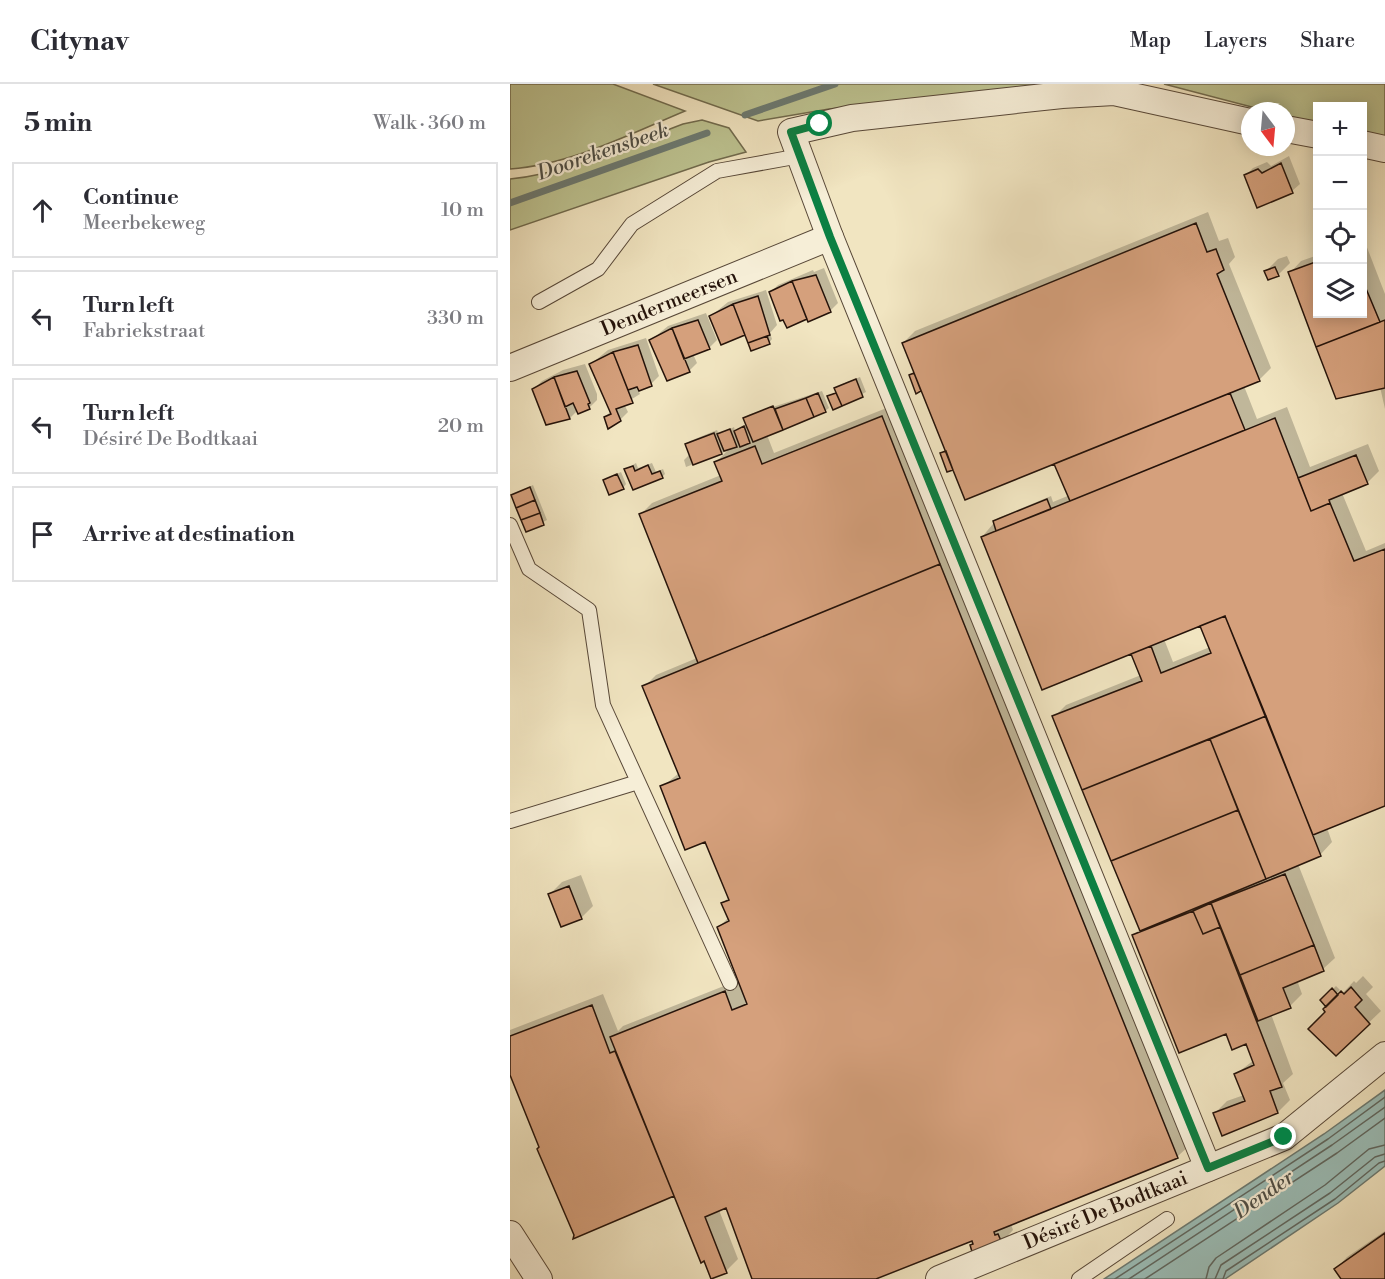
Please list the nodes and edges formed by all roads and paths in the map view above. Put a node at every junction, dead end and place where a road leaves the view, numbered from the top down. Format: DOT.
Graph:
graph roads {
  1 [pos="1241,120"];
  2 [pos="1295,131"];
  3 [pos="1313,134"];
  4 [pos="1367,145"];
  5 [pos="1385,149"];
  6 [pos="800,156"];
  7 [pos="830,237"];
  8 [pos="539,302"];
  9 [pos="510,368"];
  10 [pos="510,525"];
  11 [pos="638,782"];
  12 [pos="510,821"];
  13 [pos="730,983"];
  14 [pos="1385,1055"];
  15 [pos="1208,1168"];
  16 [pos="1167,1219"];
  17 [pos="510,1234"];
  18 [pos="538,1279"];
  19 [pos="939,1279"];
  20 [pos="1079,1279"];
  1 -- 6 [label="street"];
  2 -- 3 [label="street"];
  4 -- 5 [label="street"];
  6 -- 7 [label="street"];
  6 -- 8 [label="lane"];
  7 -- 9 [label="street, Dendermeersen"];
  7 -- 15 [label="street"];
  10 -- 11 [label="lane"];
  11 -- 12 [label="lane"];
  11 -- 13 [label="lane"];
  14 -- 15 [label="street, Désiré De Bodtkaai"];
  15 -- 19 [label="street, Désiré De Bodtkaai"];
  16 -- 20 [label="lane"];
  17 -- 18 [label="street"];
}
